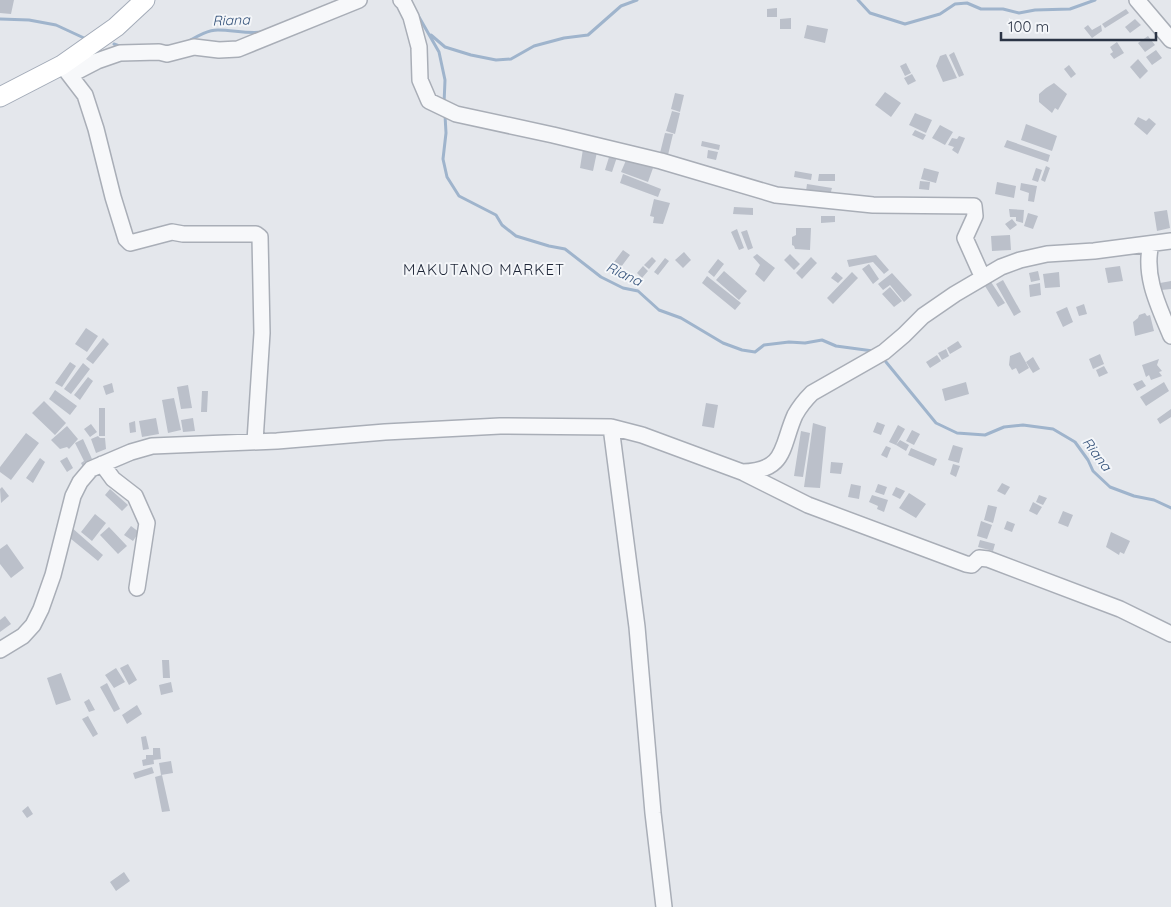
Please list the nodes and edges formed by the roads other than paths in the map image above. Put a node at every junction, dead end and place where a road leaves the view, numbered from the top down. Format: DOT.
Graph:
graph roads {
  1 [pos="145,0"];
  2 [pos="360,0"];
  3 [pos="401,0"];
  4 [pos="1137,0"];
  5 [pos="1171,40"];
  6 [pos="66,70"];
  7 [pos="0,97"];
  8 [pos="1171,241"];
  9 [pos="1151,244"];
  10 [pos="982,276"];
  11 [pos="1171,336"];
  12 [pos="611,427"];
  13 [pos="255,440"];
  14 [pos="102,464"];
  15 [pos="742,472"];
  16 [pos="137,588"];
  17 [pos="1171,634"];
  18 [pos="0,650"];
  19 [pos="664,907"];
  1 -- 6 [label="main road"];
  2 -- 6 [label="street"];
  3 -- 10 [label="street"];
  4 -- 5 [label="street"];
  6 -- 7 [label="main road"];
  6 -- 13 [label="street"];
  8 -- 9 [label="street"];
  9 -- 10 [label="street"];
  9 -- 11 [label="street"];
  10 -- 15 [label="street"];
  12 -- 13 [label="street"];
  12 -- 15 [label="street"];
  12 -- 19 [label="street"];
  13 -- 14 [label="street"];
  14 -- 16 [label="street"];
  14 -- 18 [label="street"];
  15 -- 17 [label="street"];
}
